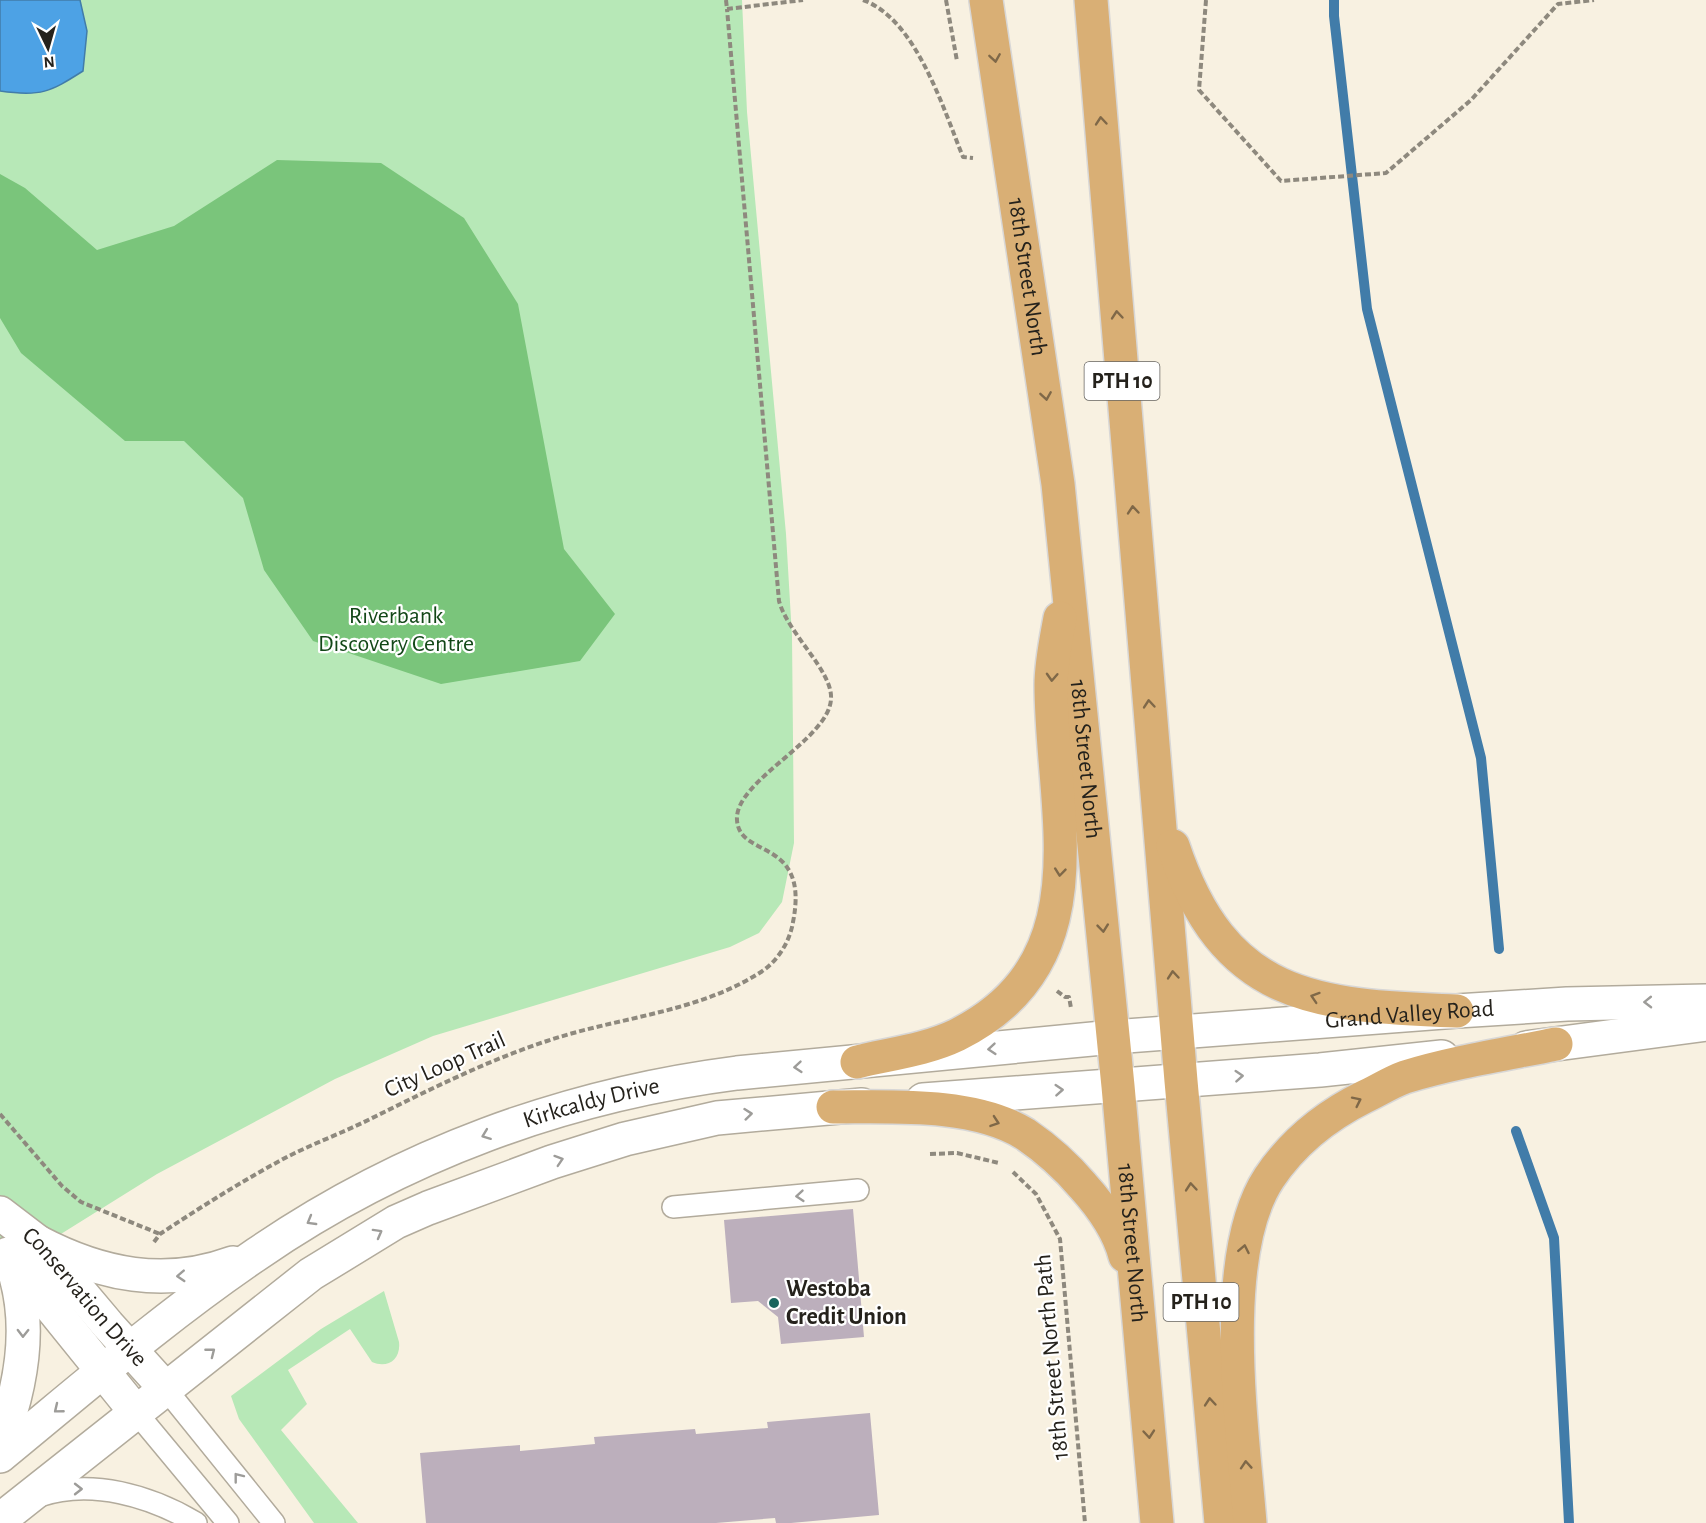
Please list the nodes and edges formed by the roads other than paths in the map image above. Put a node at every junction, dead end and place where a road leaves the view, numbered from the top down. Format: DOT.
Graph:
graph roads {
  1 [pos="986,0"];
  2 [pos="1091,0"];
  3 [pos="1064,535"];
  4 [pos="1154,762"];
  5 [pos="1706,1001"];
  6 [pos="1457,1011"];
  7 [pos="1706,1024"];
  8 [pos="1178,1033"];
  9 [pos="1113,1037"];
  10 [pos="1556,1044"];
  11 [pos="856,1062"];
  12 [pos="1181,1081"];
  13 [pos="1118,1086"];
  14 [pos="833,1107"];
  15 [pos="858,1190"];
  16 [pos="673,1207"];
  17 [pos="0,1213"];
  18 [pos="16,1246"];
  19 [pos="257,1254"];
  20 [pos="1140,1334"];
  21 [pos="131,1350"];
  22 [pos="103,1371"];
  23 [pos="165,1388"];
  24 [pos="135,1411"];
  25 [pos="0,1443"];
  26 [pos="0,1456"];
  27 [pos="11,1511"];
  28 [pos="196,1523"];
  29 [pos="228,1523"];
  30 [pos="274,1523"];
  31 [pos="1157,1523"];
  32 [pos="1221,1523"];
  33 [pos="1250,1523"];
  1 -- 3 [label="main road, 18th Street North / PTH 10, one-way"];
  4 -- 2 [label="main road, PTH 10, one-way"];
  3 -- 9 [label="main road, 18th Street North / PTH 10, one-way"];
  3 -- 11 [label="main road, one-way"];
  6 -- 4 [label="main road, one-way"];
  8 -- 4 [label="main road, PTH 10, one-way"];
  5 -- 6 [label="main road, Grand Valley Road, one-way"];
  6 -- 8 [label="main road, Grand Valley Road"];
  7 -- 10 [label="main road, Grand Valley Road"];
  8 -- 9 [label="main road, Grand Valley Road"];
  8 -- 12 [label="main road, PTH 10"];
  9 -- 11 [label="main road, Kirkcaldy Drive, one-way"];
  9 -- 13 [label="main road, 18th Street North / PTH 10"];
  12 -- 10 [label="main road, Grand Valley Road, one-way"];
  33 -- 10 [label="main road, one-way"];
  11 -- 19 [label="main road, Kirkcaldy Drive, one-way"];
  12 -- 13 [label="main road, Grand Valley Road"];
  32 -- 12 [label="main road, PTH 10, one-way"];
  14 -- 13 [label="main road, Kirkcaldy Drive, one-way"];
  13 -- 20 [label="main road, 18th Street North / PTH 10"];
  14 -- 20 [label="main road, one-way"];
  23 -- 14 [label="main road, Kirkcaldy Drive, one-way"];
  15 -- 16 [label="lane, one-way"];
  17 -- 18 [label="main road, Conservation Drive"];
  19 -- 18 [label="main road, one-way"];
  18 -- 21 [label="main road, Conservation Drive"];
  18 -- 22 [label="main road, Conservation Drive"];
  18 -- 25 [label="main road, one-way"];
  19 -- 21 [label="main road, Kirkcaldy Drive"];
  20 -- 31 [label="main road, 18th Street North / PTH 10, one-way"];
  21 -- 22 [label="main road, Kirkcaldy Drive"];
  21 -- 23 [label="main road, Conservation Drive"];
  22 -- 24 [label="main road, Conservation Drive"];
  22 -- 26 [label="main road, one-way"];
  23 -- 24 [label="main road, Kirkcaldy Drive"];
  30 -- 23 [label="lane, one-way"];
  24 -- 27 [label="main road"];
  24 -- 29 [label="lane"];
  27 -- 28 [label="lane, one-way"];
}
